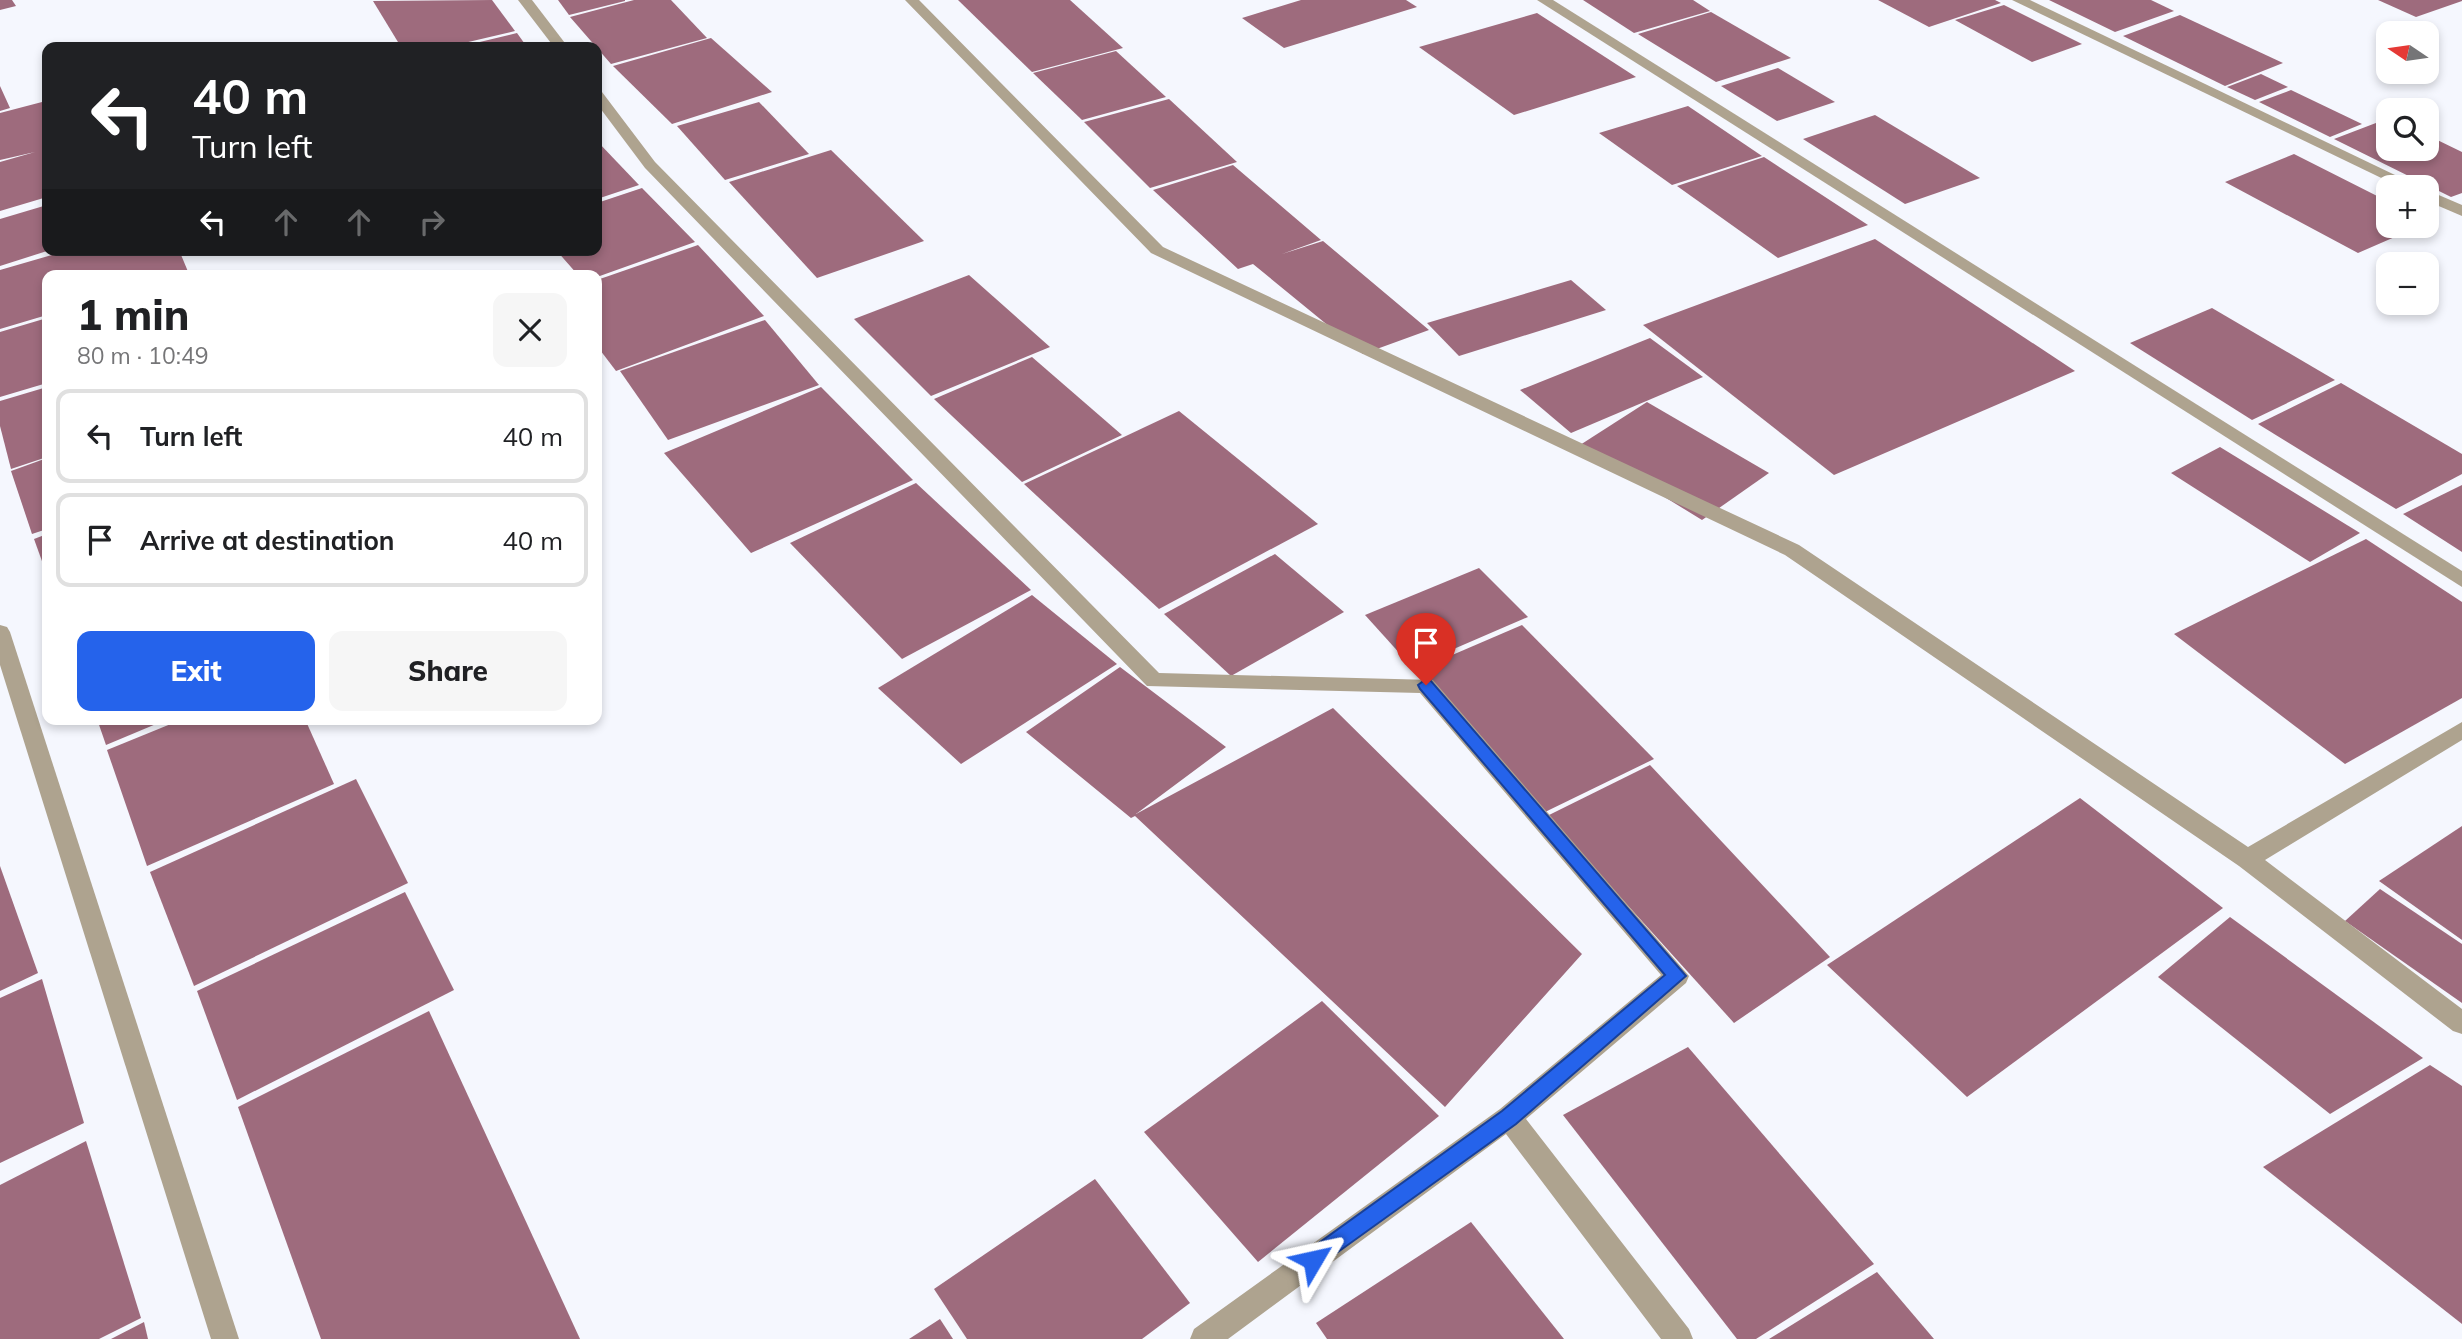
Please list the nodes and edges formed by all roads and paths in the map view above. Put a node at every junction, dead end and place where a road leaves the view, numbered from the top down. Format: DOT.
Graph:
graph roads {
  1 [pos="525,0"];
  2 [pos="912,0"];
  3 [pos="1544,0"];
  4 [pos="2019,0"];
  5 [pos="557,42"];
  6 [pos="602,102"];
  7 [pos="2387,175"];
  8 [pos="2439,200"];
  9 [pos="2462,211"];
  10 [pos="2462,580"];
  11 [pos="0,632"];
  12 [pos="2462,730"];
  13 [pos="2247,859"];
  14 [pos="2462,1023"];
  15 [pos="1509,1118"];
  16 [pos="225,1339"];
  17 [pos="1204,1339"];
  18 [pos="1679,1339"];
  1 -- 5 [label="street"];
  2 -- 13 [label="street"];
  3 -- 10 [label="street"];
  4 -- 7 [label="street"];
  6 -- 15 [label="street"];
  8 -- 9 [label="street"];
  11 -- 16 [label="street"];
  12 -- 13 [label="street"];
  13 -- 14 [label="street"];
  15 -- 17 [label="street"];
  15 -- 18 [label="street"];
}
